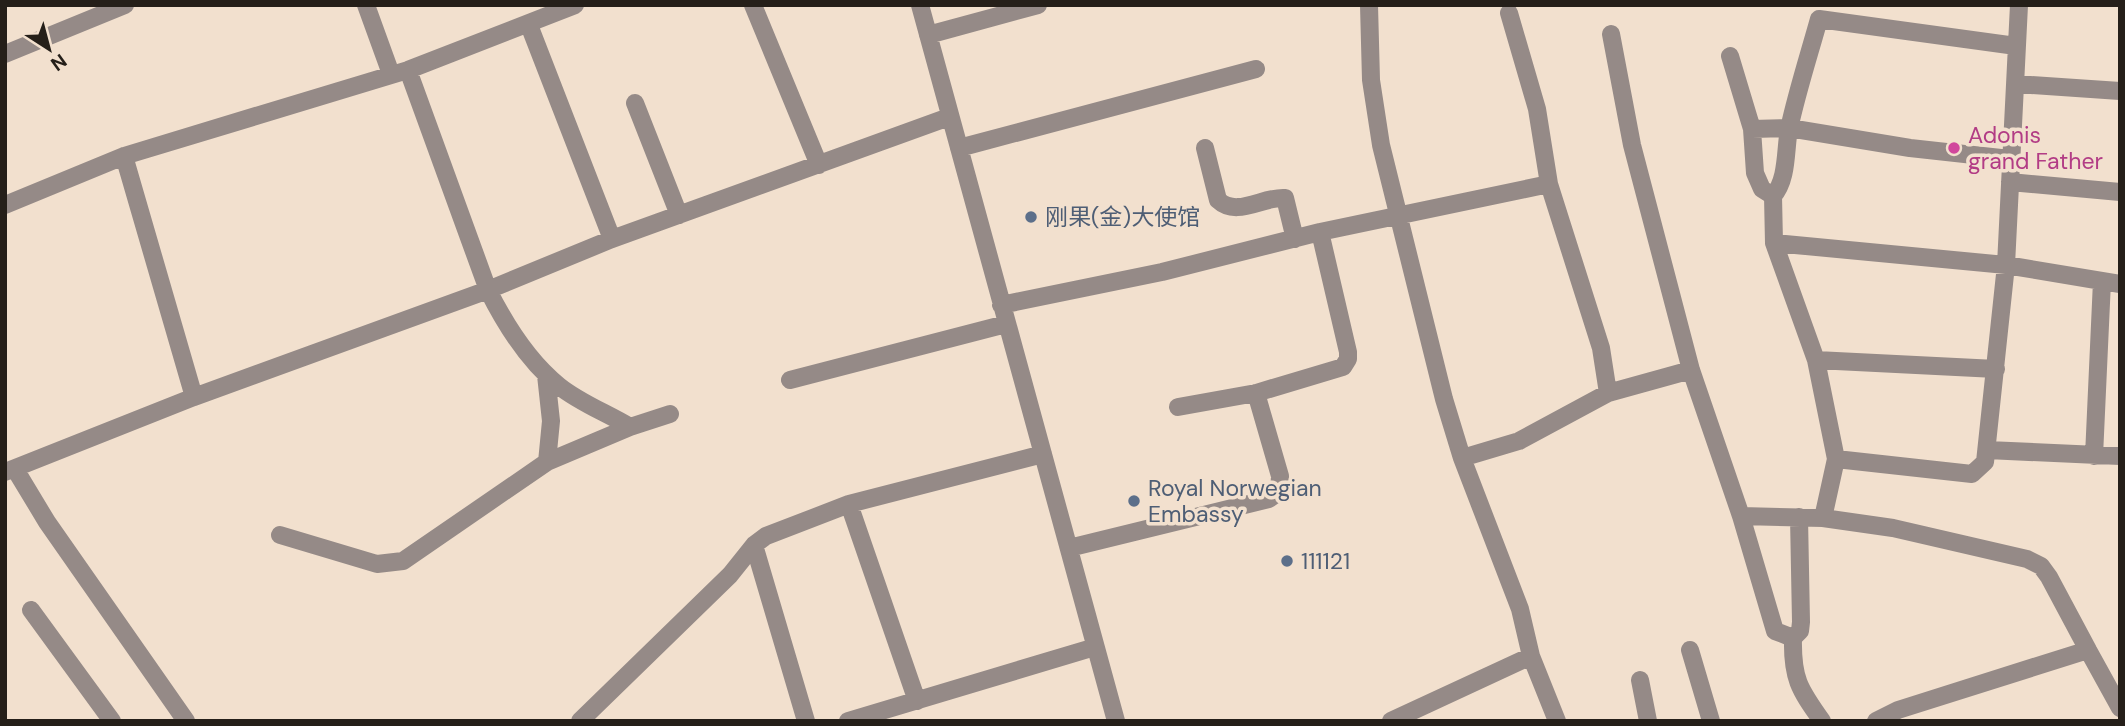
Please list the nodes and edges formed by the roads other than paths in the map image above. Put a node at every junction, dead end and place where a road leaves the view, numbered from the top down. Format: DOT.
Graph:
graph roads {
  1 [pos="125,5"];
  2 [pos="366,5"];
  3 [pos="575,5"];
  4 [pos="753,5"];
  5 [pos="920,5"];
  6 [pos="1038,5"];
  7 [pos="1369,5"];
  8 [pos="2019,5"];
  9 [pos="1509,13"];
  10 [pos="529,25"];
  11 [pos="1611,34"];
  12 [pos="928,35"];
  13 [pos="2017,46"];
  14 [pos="5,54"];
  15 [pos="1731,56"];
  16 [pos="1256,69"];
  17 [pos="399,72"];
  18 [pos="2016,84"];
  19 [pos="2120,91"];
  20 [pos="635,103"];
  21 [pos="949,117"];
  22 [pos="1789,128"];
  23 [pos="1752,129"];
  24 [pos="959,148"];
  25 [pos="1205,148"];
  26 [pos="124,156"];
  27 [pos="2010,159"];
  28 [pos="819,165"];
  29 [pos="2010,182"];
  30 [pos="1549,184"];
  31 [pos="2120,192"];
  32 [pos="1773,195"];
  33 [pos="5,205"];
  34 [pos="679,215"];
  35 [pos="1398,217"];
  36 [pos="1320,232"];
  37 [pos="612,239"];
  38 [pos="1295,239"];
  39 [pos="1774,243"];
  40 [pos="2006,265"];
  41 [pos="2111,282"];
  42 [pos="488,290"];
  43 [pos="1001,305"];
  44 [pos="1006,324"];
  45 [pos="1816,359"];
  46 [pos="1996,369"];
  47 [pos="1691,370"];
  48 [pos="546,375"];
  49 [pos="790,380"];
  50 [pos="1256,393"];
  51 [pos="1608,393"];
  52 [pos="194,397"];
  53 [pos="1178,407"];
  54 [pos="670,414"];
  55 [pos="630,427"];
  56 [pos="1987,450"];
  57 [pos="1043,454"];
  58 [pos="2094,456"];
  59 [pos="2120,456"];
  60 [pos="1462,458"];
  61 [pos="1836,460"];
  62 [pos="547,462"];
  63 [pos="10,471"];
  64 [pos="849,504"];
  65 [pos="1741,516"];
  66 [pos="1799,517"];
  67 [pos="1823,518"];
  68 [pos="280,535"];
  69 [pos="754,545"];
  70 [pos="1069,548"];
  71 [pos="31,610"];
  72 [pos="1793,638"];
  73 [pos="1095,646"];
  74 [pos="1690,650"];
  75 [pos="2088,650"];
  76 [pos="1531,656"];
  77 [pos="1640,680"];
  78 [pos="917,701"];
  79 [pos="2120,708"];
  80 [pos="1901,715"];
  81 [pos="112,721"];
  82 [pos="186,721"];
  83 [pos="580,721"];
  84 [pos="806,721"];
  85 [pos="848,721"];
  86 [pos="1116,721"];
  87 [pos="1391,721"];
  88 [pos="1557,721"];
  89 [pos="1648,721"];
  90 [pos="1711,721"];
  91 [pos="1822,721"];
  92 [pos="1876,721"];
  1 -- 14 [label="street"];
  2 -- 17 [label="street"];
  3 -- 10 [label="street"];
  4 -- 28 [label="street"];
  5 -- 12 [label="street"];
  6 -- 12 [label="street"];
  7 -- 35 [label="street"];
  8 -- 13 [label="street"];
  9 -- 30 [label="street"];
  10 -- 17 [label="street"];
  10 -- 37 [label="street"];
  11 -- 47 [label="street"];
  12 -- 21 [label="street"];
  13 -- 18 [label="street"];
  13 -- 22 [label="street"];
  15 -- 23 [label="street"];
  16 -- 24 [label="street"];
  17 -- 26 [label="street"];
  17 -- 42 [label="street"];
  18 -- 19 [label="street"];
  18 -- 27 [label="street"];
  20 -- 34 [label="street"];
  21 -- 24 [label="street"];
  21 -- 28 [label="street"];
  22 -- 23 [label="street"];
  22 -- 27 [label="street"];
  22 -- 32 [label="street"];
  23 -- 32 [label="street"];
  24 -- 43 [label="street"];
  25 -- 38 [label="street"];
  26 -- 33 [label="street"];
  26 -- 52 [label="street"];
  27 -- 29 [label="street"];
  28 -- 34 [label="street"];
  29 -- 31 [label="street"];
  29 -- 40 [label="street"];
  30 -- 35 [label="street"];
  30 -- 51 [label="street"];
  32 -- 39 [label="street"];
  34 -- 37 [label="street"];
  35 -- 36 [label="street"];
  35 -- 60 [label="street"];
  36 -- 38 [label="street"];
  36 -- 50 [label="street"];
  37 -- 42 [label="street"];
  38 -- 43 [label="street"];
  39 -- 40 [label="street"];
  39 -- 45 [label="street"];
  40 -- 41 [label="street"];
  40 -- 46 [label="street"];
  41 -- 58 [label="street"];
  42 -- 48 [label="street"];
  42 -- 52 [label="street"];
  43 -- 44 [label="street"];
  44 -- 49 [label="street"];
  44 -- 57 [label="street"];
  45 -- 46 [label="street"];
  45 -- 61 [label="street"];
  46 -- 56 [label="street"];
  47 -- 51 [label="street"];
  47 -- 65 [label="street"];
  48 -- 55 [label="street"];
  48 -- 62 [label="street"];
  50 -- 53 [label="street"];
  50 -- 70 [label="street"];
  51 -- 60 [label="street"];
  52 -- 63 [label="street"];
  54 -- 55 [label="street"];
  55 -- 62 [label="street"];
  56 -- 58 [label="street"];
  56 -- 61 [label="street"];
  57 -- 64 [label="street"];
  57 -- 70 [label="street"];
  58 -- 59 [label="street"];
  60 -- 76 [label="street"];
  61 -- 67 [label="street"];
  62 -- 68 [label="street"];
  63 -- 82 [label="street"];
  64 -- 69 [label="street"];
  64 -- 78 [label="street"];
  65 -- 66 [label="street"];
  65 -- 72 [label="street"];
  66 -- 67 [label="street"];
  66 -- 72 [label="street"];
  67 -- 75 [label="street"];
  69 -- 83 [label="street"];
  69 -- 84 [label="street"];
  70 -- 73 [label="street"];
  71 -- 81 [label="street"];
  72 -- 91 [label="street"];
  73 -- 78 [label="street"];
  73 -- 86 [label="street"];
  74 -- 90 [label="street"];
  75 -- 79 [label="street"];
  75 -- 80 [label="street"];
  76 -- 87 [label="street"];
  76 -- 88 [label="street"];
  77 -- 89 [label="street"];
  78 -- 85 [label="street"];
  80 -- 92 [label="street"];
}
